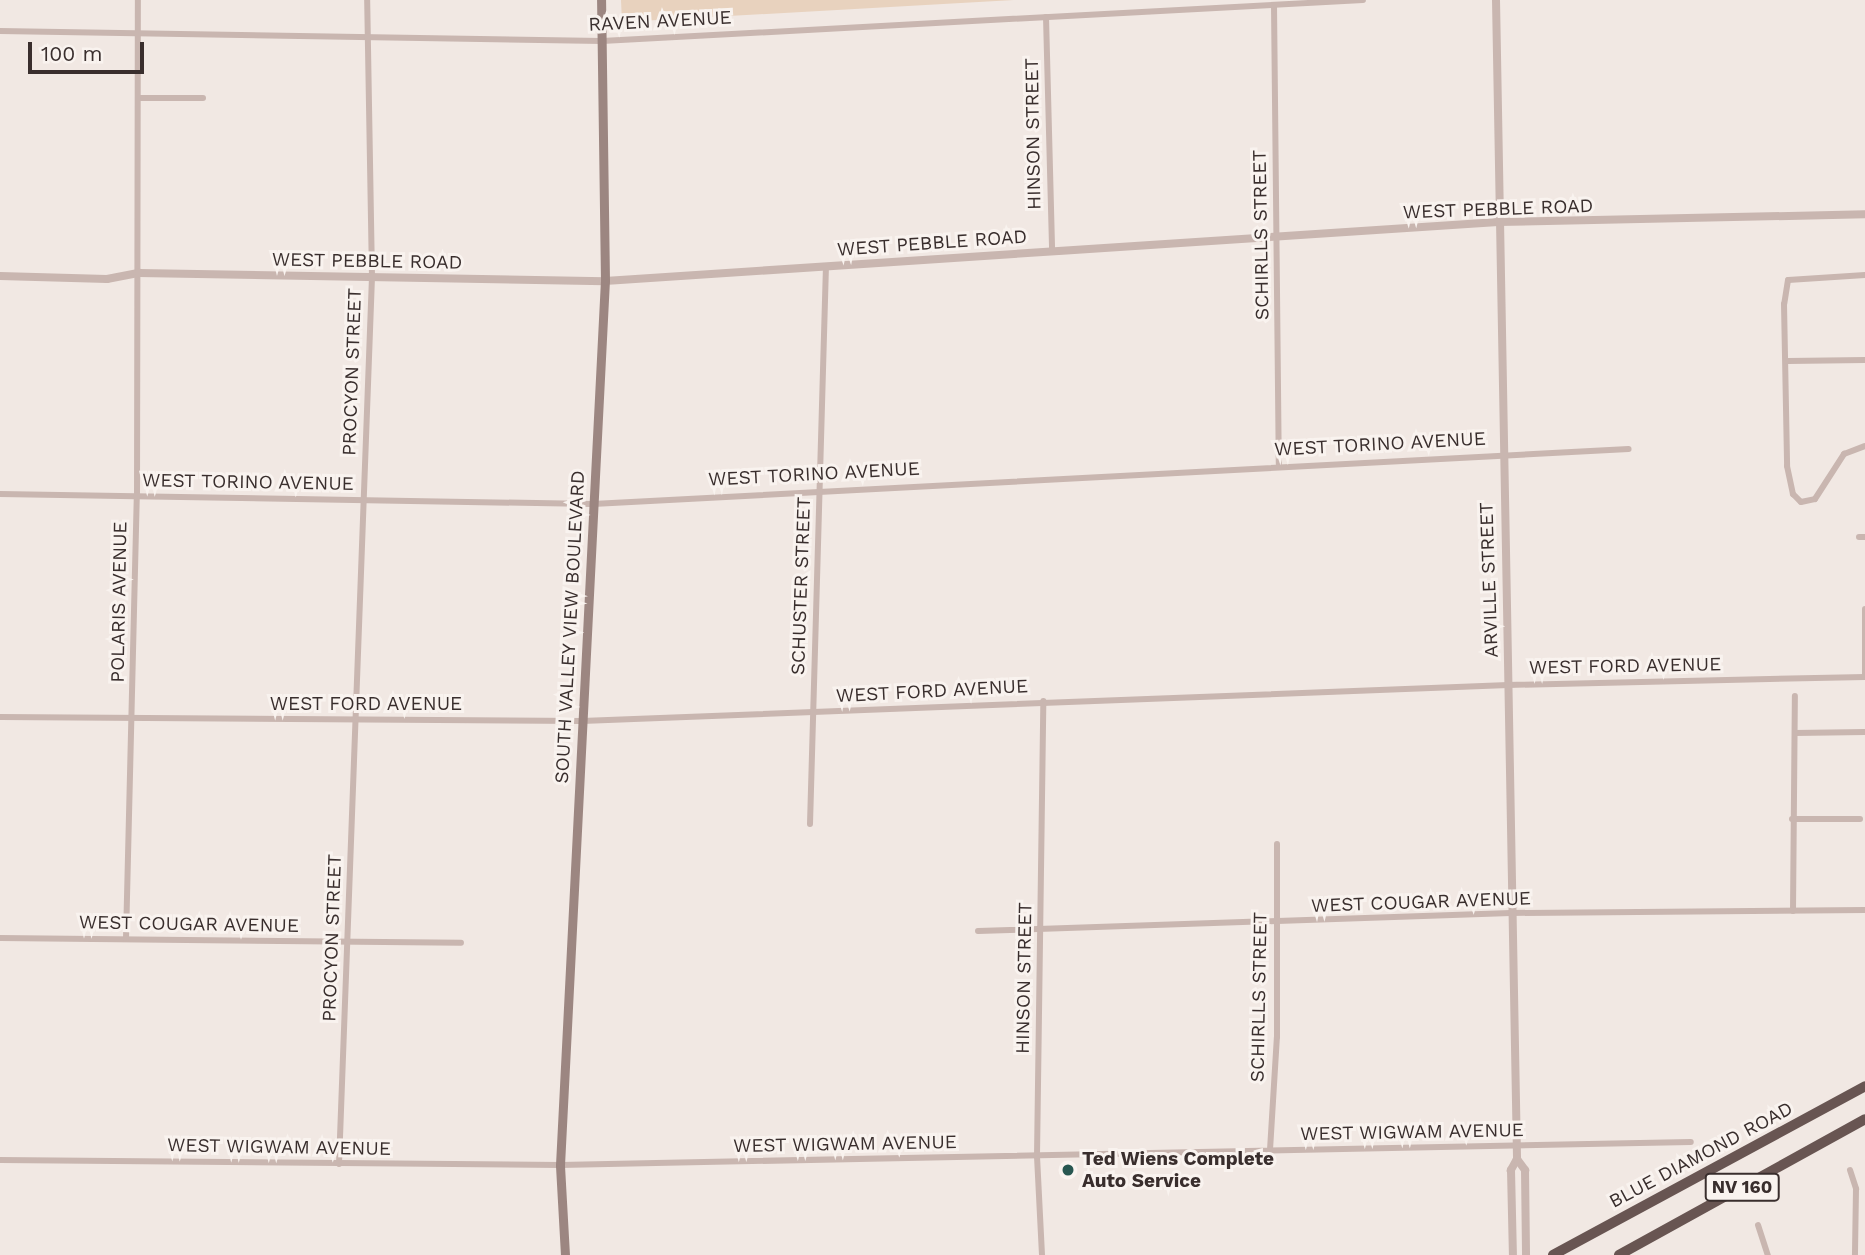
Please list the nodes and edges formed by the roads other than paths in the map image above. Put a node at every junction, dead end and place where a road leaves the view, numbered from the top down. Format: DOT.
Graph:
graph roads {
  1 [pos="138,0"];
  2 [pos="366,0"];
  3 [pos="601,0"];
  4 [pos="1363,0"];
  5 [pos="1496,0"];
  6 [pos="1274,5"];
  7 [pos="1046,17"];
  8 [pos="0,31"];
  9 [pos="139,33"];
  10 [pos="368,40"];
  11 [pos="602,41"];
  12 [pos="203,97"];
  13 [pos="139,98"];
  14 [pos="1865,214"];
  15 [pos="1499,222"];
  16 [pos="1277,237"];
  17 [pos="1052,251"];
  18 [pos="826,266"];
  19 [pos="139,273"];
  20 [pos="1865,275"];
  21 [pos="0,276"];
  22 [pos="372,277"];
  23 [pos="605,281"];
  24 [pos="1865,360"];
  25 [pos="1788,361"];
  26 [pos="1865,446"];
  27 [pos="1629,449"];
  28 [pos="1502,453"];
  29 [pos="1279,464"];
  30 [pos="819,489"];
  31 [pos="0,494"];
  32 [pos="137,496"];
  33 [pos="363,500"];
  34 [pos="593,504"];
  35 [pos="1865,609"];
  36 [pos="1865,677"];
  37 [pos="1508,685"];
  38 [pos="1795,696"];
  39 [pos="1043,701"];
  40 [pos="813,713"];
  41 [pos="0,717"];
  42 [pos="132,718"];
  43 [pos="354,720"];
  44 [pos="582,721"];
  45 [pos="1865,732"];
  46 [pos="1795,733"];
  47 [pos="1792,819"];
  48 [pos="1860,819"];
  49 [pos="810,824"];
  50 [pos="1277,844"];
  51 [pos="1865,910"];
  52 [pos="1793,911"];
  53 [pos="1511,913"];
  54 [pos="1276,924"];
  55 [pos="978,931"];
  56 [pos="1040,932"];
  57 [pos="0,938"];
  58 [pos="126,938"];
  59 [pos="348,942"];
  60 [pos="461,943"];
  61 [pos="1865,1086"];
  62 [pos="1865,1119"];
  63 [pos="1690,1142"];
  64 [pos="1517,1145"];
  65 [pos="1270,1150"];
  66 [pos="1037,1156"];
  67 [pos="1517,1159"];
  68 [pos="0,1160"];
  69 [pos="339,1164"];
  70 [pos="560,1165"];
  71 [pos="1850,1171"];
  72 [pos="1758,1225"];
  73 [pos="565,1255"];
  74 [pos="1042,1255"];
  75 [pos="1513,1255"];
  76 [pos="1526,1255"];
  77 [pos="1553,1255"];
  78 [pos="1619,1255"];
  79 [pos="1768,1255"];
  80 [pos="1855,1255"];
  1 -- 9 [label="street, POLARIS AVENUE"];
  2 -- 10 [label="street, PROCYON STREET"];
  3 -- 11 [label="main road, SOUTH VALLEY VIEW BOULEVARD"];
  4 -- 6 [label="street, RAVEN AVENUE"];
  5 -- 15 [label="street, ARVILLE STREET"];
  6 -- 7 [label="street, RAVEN AVENUE"];
  6 -- 16 [label="street, SCHIRLLS STREET"];
  7 -- 11 [label="street, RAVEN AVENUE"];
  7 -- 17 [label="street, HINSON STREET"];
  8 -- 9 [label="street, RAVEN AVENUE"];
  9 -- 10 [label="street, RAVEN AVENUE"];
  9 -- 13 [label="street, POLARIS AVENUE"];
  10 -- 11 [label="street, RAVEN AVENUE"];
  10 -- 22 [label="street, PROCYON STREET"];
  11 -- 23 [label="main road, SOUTH VALLEY VIEW BOULEVARD"];
  12 -- 13 [label="street"];
  13 -- 19 [label="street, POLARIS AVENUE"];
  14 -- 15 [label="street, WEST PEBBLE ROAD"];
  15 -- 16 [label="street, WEST PEBBLE ROAD"];
  15 -- 28 [label="street, ARVILLE STREET"];
  16 -- 17 [label="street, WEST PEBBLE ROAD"];
  16 -- 29 [label="street, SCHIRLLS STREET"];
  17 -- 18 [label="street, WEST PEBBLE ROAD"];
  18 -- 23 [label="street, WEST PEBBLE ROAD"];
  18 -- 30 [label="street, SCHUSTER STREET"];
  19 -- 21 [label="street, WEST PEBBLE ROAD"];
  19 -- 22 [label="street, WEST PEBBLE ROAD"];
  19 -- 32 [label="street, POLARIS AVENUE"];
  20 -- 25 [label="street"];
  22 -- 23 [label="street, WEST PEBBLE ROAD"];
  22 -- 33 [label="street, PROCYON STREET"];
  23 -- 34 [label="main road, SOUTH VALLEY VIEW BOULEVARD"];
  24 -- 25 [label="street"];
  25 -- 26 [label="street"];
  27 -- 28 [label="street, WEST TORINO AVENUE"];
  28 -- 29 [label="street, WEST TORINO AVENUE"];
  28 -- 37 [label="street, ARVILLE STREET"];
  29 -- 30 [label="street, WEST TORINO AVENUE"];
  30 -- 34 [label="street, WEST TORINO AVENUE"];
  30 -- 40 [label="street, SCHUSTER STREET"];
  31 -- 32 [label="street, WEST TORINO AVENUE"];
  32 -- 33 [label="street, WEST TORINO AVENUE"];
  32 -- 42 [label="street, POLARIS AVENUE"];
  33 -- 34 [label="street, WEST TORINO AVENUE"];
  33 -- 43 [label="street, PROCYON STREET"];
  34 -- 44 [label="main road, SOUTH VALLEY VIEW BOULEVARD"];
  35 -- 36 [label="street"];
  36 -- 37 [label="street, WEST FORD AVENUE"];
  37 -- 39 [label="street, WEST FORD AVENUE"];
  37 -- 53 [label="street, ARVILLE STREET"];
  38 -- 46 [label="street"];
  39 -- 40 [label="street, WEST FORD AVENUE"];
  39 -- 56 [label="street, HINSON STREET"];
  40 -- 44 [label="street, WEST FORD AVENUE"];
  40 -- 49 [label="street, SCHUSTER STREET"];
  41 -- 42 [label="street, WEST FORD AVENUE"];
  42 -- 43 [label="street, WEST FORD AVENUE"];
  42 -- 58 [label="street, POLARIS AVENUE"];
  43 -- 44 [label="street, WEST FORD AVENUE"];
  43 -- 59 [label="street, PROCYON STREET"];
  44 -- 70 [label="main road, SOUTH VALLEY VIEW BOULEVARD"];
  45 -- 46 [label="street"];
  46 -- 47 [label="street"];
  47 -- 48 [label="street"];
  47 -- 52 [label="street"];
  50 -- 54 [label="street, SCHIRLLS STREET"];
  51 -- 52 [label="street, WEST COUGAR AVENUE"];
  52 -- 53 [label="street, WEST COUGAR AVENUE"];
  53 -- 54 [label="street, WEST COUGAR AVENUE"];
  53 -- 64 [label="street, ARVILLE STREET"];
  54 -- 56 [label="street, WEST COUGAR AVENUE"];
  54 -- 65 [label="street, SCHIRLLS STREET"];
  55 -- 56 [label="street, WEST COUGAR AVENUE"];
  56 -- 66 [label="street, HINSON STREET"];
  57 -- 58 [label="street, WEST COUGAR AVENUE"];
  58 -- 59 [label="street, WEST COUGAR AVENUE"];
  59 -- 60 [label="street, WEST COUGAR AVENUE"];
  59 -- 69 [label="street, PROCYON STREET"];
  61 -- 77 [label="highway, BLUE DIAMOND ROAD / NV 160"];
  62 -- 78 [label="highway, NV 160"];
  63 -- 64 [label="street, WEST WIGWAM AVENUE"];
  64 -- 65 [label="street, WEST WIGWAM AVENUE"];
  64 -- 67 [label="street, ARVILLE STREET"];
  65 -- 66 [label="street, WEST WIGWAM AVENUE"];
  66 -- 70 [label="street, WEST WIGWAM AVENUE"];
  66 -- 74 [label="street, HINSON STREET"];
  67 -- 75 [label="street, ARVILLE STREET"];
  67 -- 76 [label="street, ARVILLE STREET"];
  68 -- 69 [label="street, WEST WIGWAM AVENUE"];
  69 -- 70 [label="street, WEST WIGWAM AVENUE"];
  70 -- 73 [label="main road, SOUTH VALLEY VIEW BOULEVARD"];
  71 -- 80 [label="street"];
  72 -- 79 [label="street"];
}
